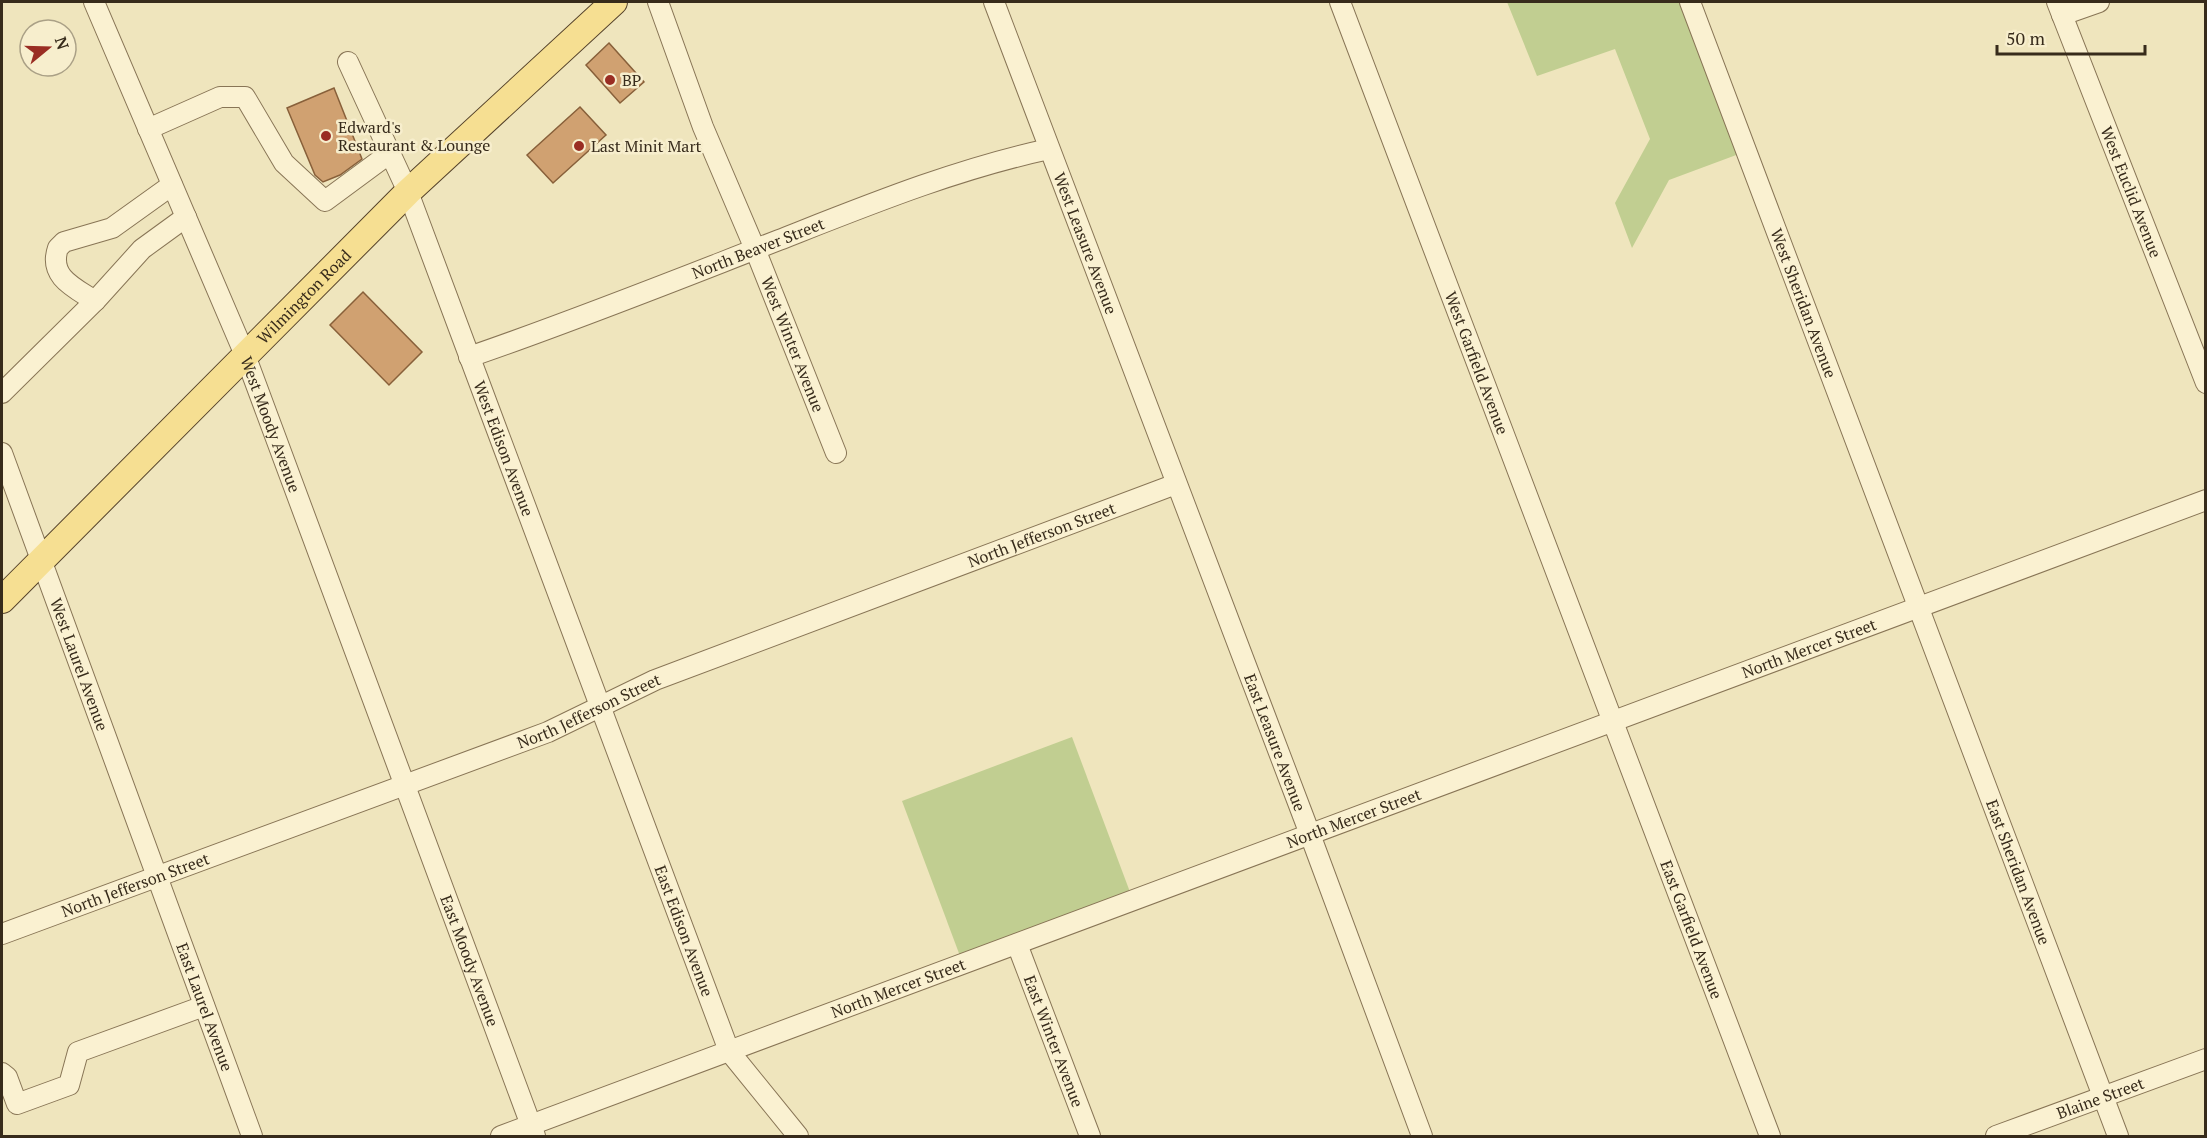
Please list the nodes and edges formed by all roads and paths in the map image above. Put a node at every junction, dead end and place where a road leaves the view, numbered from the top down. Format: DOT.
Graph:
graph roads {
  1 [pos="93,2"];
  2 [pos="614,2"];
  3 [pos="658,2"];
  4 [pos="994,2"];
  5 [pos="1340,2"];
  6 [pos="1690,2"];
  7 [pos="2099,2"];
  8 [pos="2060,8"];
  9 [pos="348,62"];
  10 [pos="148,129"];
  11 [pos="1049,149"];
  12 [pos="390,153"];
  13 [pos="172,185"];
  14 [pos="408,192"];
  15 [pos="186,217"];
  16 [pos="755,249"];
  17 [pos="95,301"];
  18 [pos="245,355"];
  19 [pos="470,357"];
  20 [pos="2205,383"];
  21 [pos="2,393"];
  22 [pos="2,453"];
  23 [pos="836,453"];
  24 [pos="1176,484"];
  25 [pos="2205,500"];
  26 [pos="41,561"];
  27 [pos="2,600"];
  28 [pos="1919,607"];
  29 [pos="600,707"];
  30 [pos="1613,722"];
  31 [pos="405,784"];
  32 [pos="1310,835"];
  33 [pos="157,877"];
  34 [pos="2,934"];
  35 [pos="1017,944"];
  36 [pos="204,1006"];
  37 [pos="729,1051"];
  38 [pos="2205,1059"];
  39 [pos="2,1073"];
  40 [pos="2103,1097"];
  41 [pos="533,1131"];
  42 [pos="252,1137"];
  43 [pos="501,1137"];
  44 [pos="798,1137"];
  45 [pos="1090,1137"];
  46 [pos="1422,1137"];
  47 [pos="1770,1137"];
  48 [pos="1996,1137"];
  49 [pos="2118,1137"];
  1 -- 10 [label="street, West Moody Avenue"];
  2 -- 14 [label="main road, Wilmington Road"];
  3 -- 16 [label="street, West Winter Avenue"];
  4 -- 11 [label="street, West Leasure Avenue"];
  5 -- 30 [label="street, West Garfield Avenue"];
  6 -- 28 [label="street, West Sheridan Avenue"];
  7 -- 8 [label="street"];
  8 -- 20 [label="street, West Euclid Avenue"];
  9 -- 12 [label="street, West Edison Avenue"];
  10 -- 12 [label="street"];
  10 -- 13 [label="street, West Moody Avenue"];
  11 -- 16 [label="street, North Beaver Street"];
  11 -- 24 [label="street, West Leasure Avenue"];
  12 -- 14 [label="street, West Edison Avenue"];
  13 -- 15 [label="street, West Moody Avenue"];
  13 -- 17 [label="street"];
  14 -- 18 [label="main road, Wilmington Road"];
  14 -- 19 [label="street, West Edison Avenue"];
  15 -- 17 [label="street"];
  15 -- 18 [label="street, West Moody Avenue"];
  16 -- 19 [label="street, North Beaver Street"];
  16 -- 23 [label="street, West Winter Avenue"];
  17 -- 21 [label="street"];
  18 -- 26 [label="main road, Wilmington Road"];
  18 -- 31 [label="street, West Moody Avenue"];
  19 -- 29 [label="street, West Edison Avenue"];
  22 -- 26 [label="street, West Laurel Avenue"];
  24 -- 29 [label="street, North Jefferson Street"];
  24 -- 32 [label="street, East Leasure Avenue"];
  25 -- 28 [label="street, North Mercer Street"];
  26 -- 27 [label="main road, Wilmington Road"];
  26 -- 33 [label="street, West Laurel Avenue"];
  28 -- 30 [label="street, North Mercer Street"];
  28 -- 40 [label="street, East Sheridan Avenue"];
  29 -- 31 [label="street, North Jefferson Street"];
  29 -- 37 [label="street, East Edison Avenue"];
  30 -- 32 [label="street, North Mercer Street"];
  30 -- 47 [label="street, East Garfield Avenue"];
  31 -- 33 [label="street, North Jefferson Street"];
  31 -- 41 [label="street, East Moody Avenue"];
  32 -- 35 [label="street, North Mercer Street"];
  32 -- 46 [label="street, East Leasure Avenue"];
  33 -- 34 [label="street, North Jefferson Street"];
  33 -- 36 [label="street, East Laurel Avenue"];
  35 -- 37 [label="street, North Mercer Street"];
  35 -- 45 [label="street, East Winter Avenue"];
  36 -- 39 [label="street"];
  36 -- 42 [label="street, East Laurel Avenue"];
  37 -- 41 [label="street, North Mercer Street"];
  37 -- 44 [label="street, East Edison Avenue"];
  38 -- 40 [label="street, Blaine Street"];
  40 -- 48 [label="street, Blaine Street"];
  40 -- 49 [label="street, East Sheridan Avenue"];
  41 -- 43 [label="street, North Mercer Street"];
}
